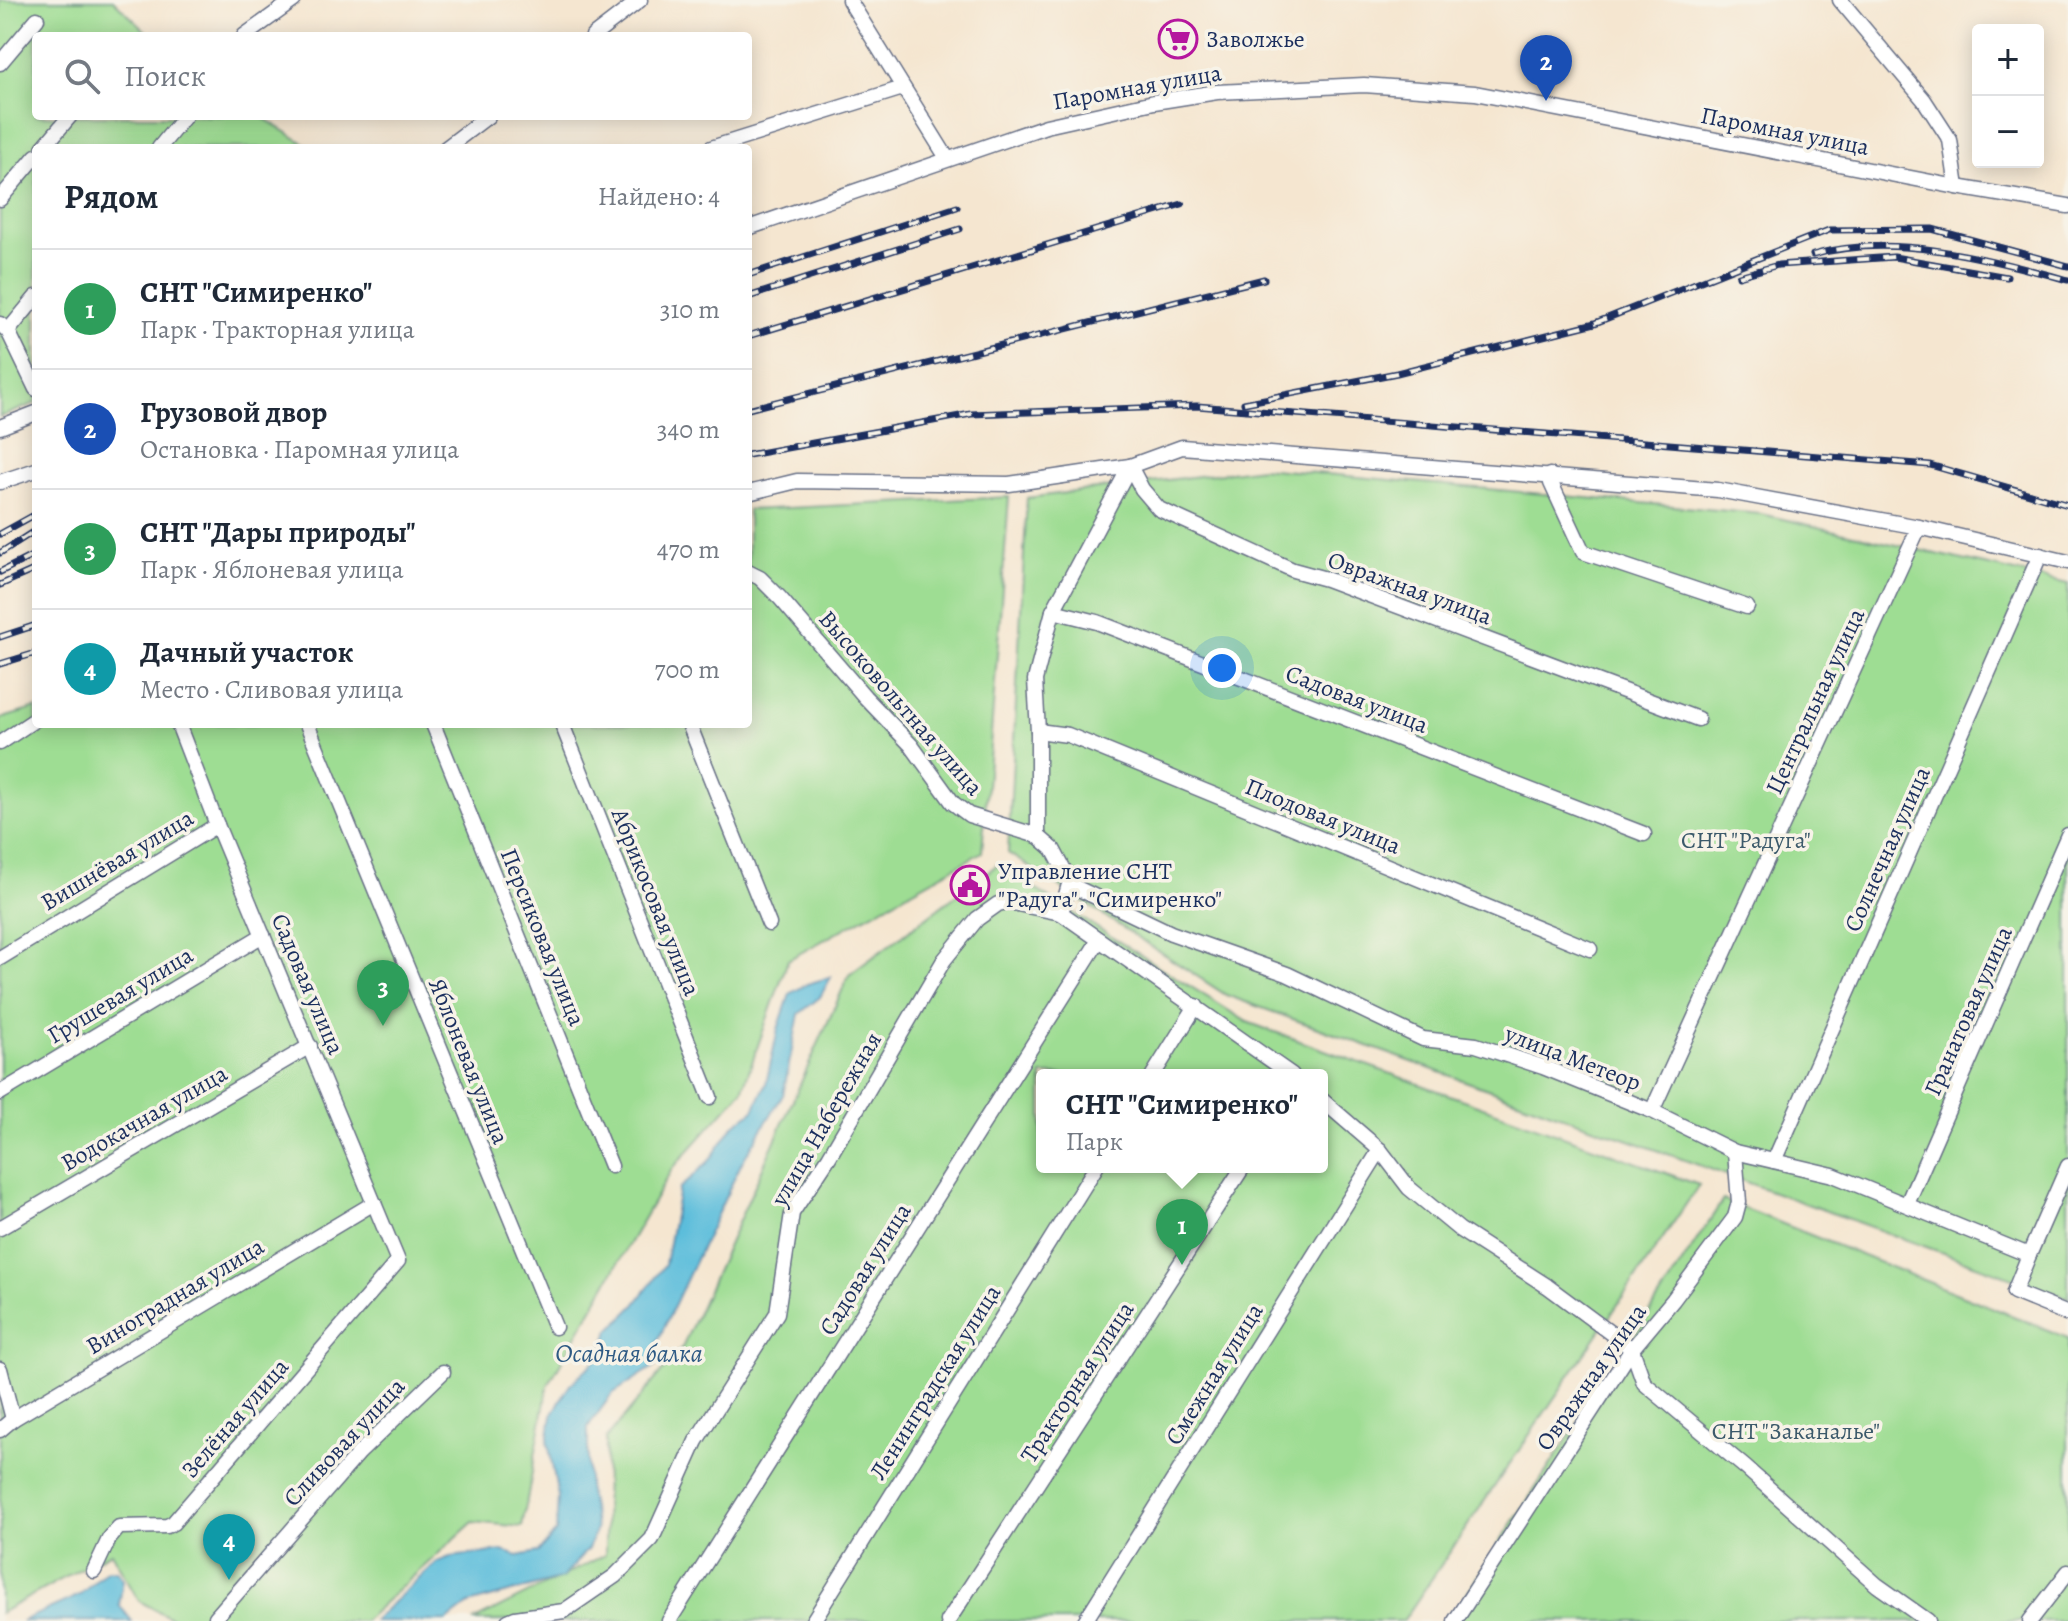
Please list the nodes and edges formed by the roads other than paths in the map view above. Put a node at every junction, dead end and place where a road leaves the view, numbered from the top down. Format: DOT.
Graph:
graph roads {
  1 [pos="294,0"];
  2 [pos="640,0"];
  3 [pos="849,0"];
  4 [pos="1840,0"];
  5 [pos="37,19"];
  6 [pos="250,32"];
  7 [pos="598,32"];
  8 [pos="0,63"];
  9 [pos="903,88"];
  10 [pos="67,120"];
  11 [pos="182,120"];
  12 [pos="483,120"];
  13 [pos="46,144"];
  14 [pos="162,144"];
  15 [pos="451,144"];
  16 [pos="724,144"];
  17 [pos="947,158"];
  18 [pos="32,161"];
  19 [pos="1957,187"];
  20 [pos="0,199"];
  21 [pos="2068,206"];
  22 [pos="752,227"];
  23 [pos="32,303"];
  24 [pos="4,327"];
  25 [pos="32,381"];
  26 [pos="32,415"];
  27 [pos="0,427"];
  28 [pos="1130,466"];
  29 [pos="32,471"];
  30 [pos="1550,475"];
  31 [pos="0,482"];
  32 [pos="752,492"];
  33 [pos="1919,527"];
  34 [pos="2040,555"];
  35 [pos="2068,562"];
  36 [pos="752,574"];
  37 [pos="1747,607"];
  38 [pos="1053,611"];
  39 [pos="1698,719"];
  40 [pos="32,722"];
  41 [pos="180,728"];
  42 [pos="309,728"];
  43 [pos="435,728"];
  44 [pos="564,728"];
  45 [pos="691,728"];
  46 [pos="1038,731"];
  47 [pos="0,743"];
  48 [pos="217,825"];
  49 [pos="1644,834"];
  50 [pos="2068,835"];
  51 [pos="1038,836"];
  52 [pos="1070,881"];
  53 [pos="1061,913"];
  54 [pos="769,924"];
  55 [pos="263,935"];
  56 [pos="1099,940"];
  57 [pos="1590,949"];
  58 [pos="0,958"];
  59 [pos="1196,1006"];
  60 [pos="310,1046"];
  61 [pos="1157,1069"];
  62 [pos="1284,1069"];
  63 [pos="0,1093"];
  64 [pos="710,1097"];
  65 [pos="1328,1105"];
  66 [pos="1652,1111"];
  67 [pos="1380,1150"];
  68 [pos="1735,1152"];
  69 [pos="1774,1161"];
  70 [pos="611,1166"];
  71 [pos="2068,1166"];
  72 [pos="1092,1173"];
  73 [pos="1239,1173"];
  74 [pos="374,1203"];
  75 [pos="1907,1204"];
  76 [pos="0,1228"];
  77 [pos="2029,1255"];
  78 [pos="398,1261"];
  79 [pos="2068,1314"];
  80 [pos="555,1327"];
  81 [pos="1632,1349"];
  82 [pos="0,1369"];
  83 [pos="443,1372"];
  84 [pos="13,1419"];
  85 [pos="0,1430"];
  86 [pos="94,1571"];
  87 [pos="2068,1572"];
  88 [pos="216,1617"];
  89 [pos="508,1621"];
  90 [pos="669,1621"];
  91 [pos="813,1621"];
  92 [pos="948,1621"];
  93 [pos="1085,1621"];
  94 [pos="1455,1621"];
  95 [pos="1928,1621"];
  96 [pos="2030,1621"];
  1 -- 6 [label="street"];
  2 -- 7 [label="street"];
  3 -- 9 [label="street"];
  4 -- 19 [label="street"];
  5 -- 8 [label="street"];
  9 -- 16 [label="street"];
  9 -- 17 [label="street"];
  10 -- 13 [label="street"];
  11 -- 14 [label="street"];
  12 -- 15 [label="street"];
  17 -- 19 [label="street, Паромная улица"];
  17 -- 22 [label="street, Паромная улица"];
  18 -- 20 [label="street"];
  19 -- 21 [label="street, Паромная улица"];
  23 -- 24 [label="street"];
  24 -- 25 [label="street"];
  26 -- 27 [label="street"];
  28 -- 30 [label="street"];
  28 -- 32 [label="street"];
  28 -- 38 [label="street"];
  28 -- 39 [label="street, Овражная улица"];
  29 -- 31 [label="street"];
  30 -- 33 [label="street"];
  30 -- 37 [label="street"];
  33 -- 34 [label="street"];
  33 -- 66 [label="street, Центральная улица"];
  34 -- 35 [label="street"];
  34 -- 69 [label="street, Солнечная улица"];
  36 -- 51 [label="street, Высоковольтная улица"];
  38 -- 46 [label="street"];
  38 -- 49 [label="street, Садовая улица"];
  40 -- 47 [label="street"];
  41 -- 48 [label="street, Садовая улица"];
  42 -- 80 [label="street, Яблоневая улица"];
  43 -- 70 [label="street, Персиковая улица"];
  44 -- 64 [label="street, Абрикосовая улица"];
  45 -- 54 [label="street"];
  46 -- 51 [label="street"];
  46 -- 57 [label="street, Плодовая улица"];
  48 -- 55 [label="street, Садовая улица"];
  48 -- 58 [label="street, Вишнёвая улица"];
  50 -- 75 [label="street, Гранатовая улица"];
  51 -- 52 [label="street"];
  52 -- 53 [label="street"];
  52 -- 66 [label="street, улица Метеор"];
  53 -- 56 [label="street"];
  53 -- 89 [label="street, улица Набережная"];
  55 -- 60 [label="street, Садовая улица"];
  55 -- 63 [label="street, Грушевая улица"];
  56 -- 59 [label="street"];
  56 -- 90 [label="street, Садовая улица"];
  59 -- 61 [label="street"];
  59 -- 62 [label="street"];
  60 -- 74 [label="street, Садовая улица"];
  60 -- 76 [label="street, Водокачная улица"];
  65 -- 67 [label="street"];
  66 -- 68 [label="street, улица Метеор"];
  67 -- 81 [label="street"];
  67 -- 93 [label="street, Смежная улица"];
  68 -- 69 [label="street, улица Метеор"];
  68 -- 81 [label="street, Овражная улица"];
  69 -- 75 [label="street, улица Метеор"];
  71 -- 77 [label="street"];
  72 -- 91 [label="street, Ленинградская улица"];
  73 -- 92 [label="street, Тракторная улица"];
  74 -- 78 [label="street, Садовая улица"];
  74 -- 84 [label="street, Виноградная улица"];
  75 -- 77 [label="street, улица Метеор"];
  77 -- 79 [label="street"];
  78 -- 86 [label="street, Зелёная улица"];
  81 -- 94 [label="street, Овражная улица"];
  81 -- 95 [label="street"];
  82 -- 84 [label="street"];
  83 -- 88 [label="street, Сливовая улица"];
  84 -- 85 [label="street, Виноградная улица"];
  87 -- 96 [label="street"];
}
